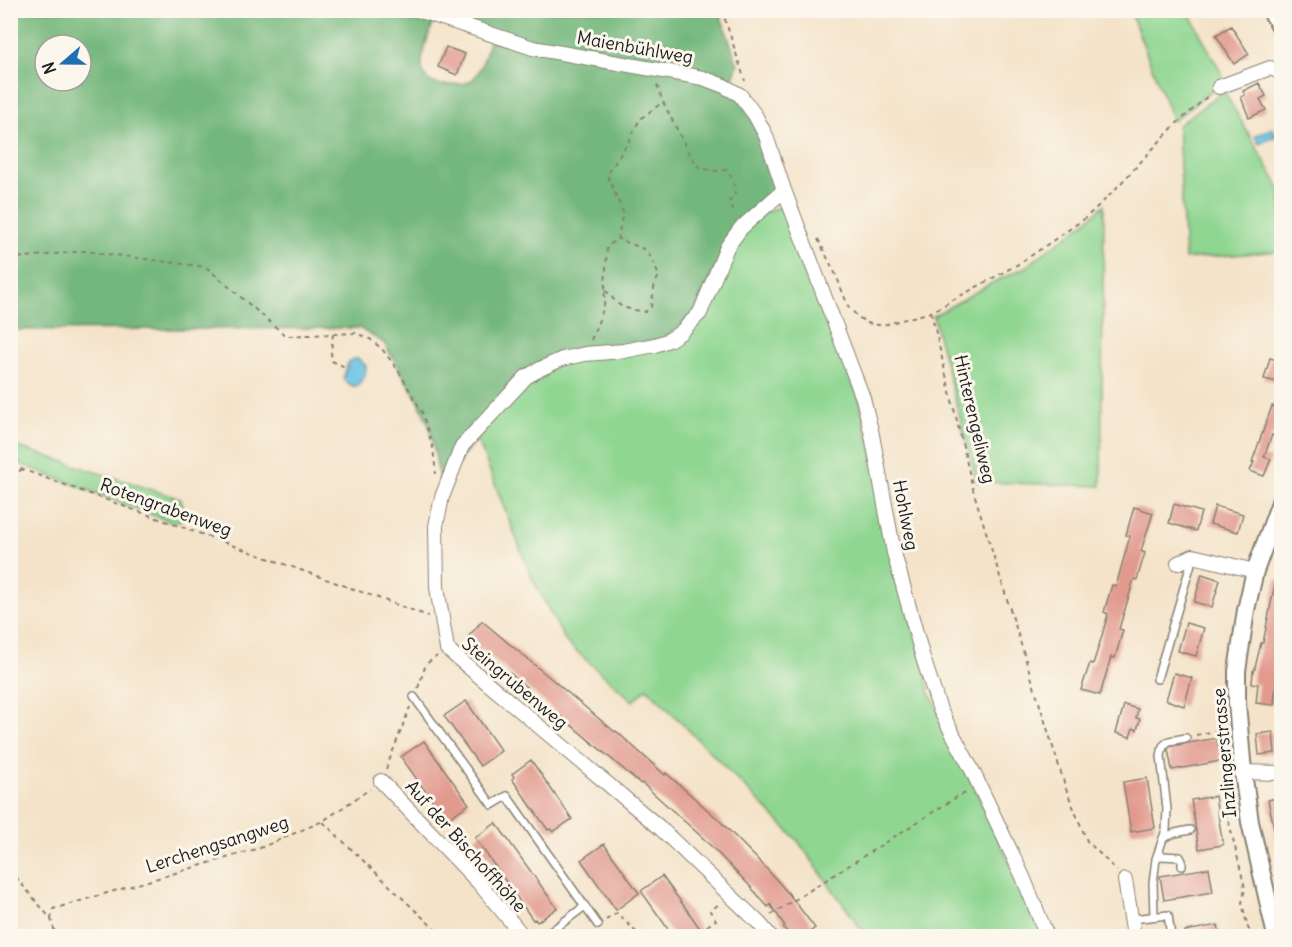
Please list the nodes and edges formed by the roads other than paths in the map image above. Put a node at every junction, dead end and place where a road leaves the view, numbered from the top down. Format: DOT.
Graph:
graph roads {
  1 [pos="418,10"];
  2 [pos="1270,10"];
  3 [pos="1281,29"];
  4 [pos="1281,74"];
  5 [pos="1219,87"];
  6 [pos="740,95"];
  7 [pos="784,190"];
  8 [pos="1281,497"];
  9 [pos="1193,556"];
  10 [pos="1178,563"];
  11 [pos="1255,571"];
  12 [pos="1157,678"];
  13 [pos="414,697"];
  14 [pos="1186,738"];
  15 [pos="1243,772"];
  16 [pos="1281,773"];
  17 [pos="381,781"];
  18 [pos="1190,830"];
  19 [pos="1163,838"];
  20 [pos="1156,859"];
  21 [pos="1182,866"];
  22 [pos="1125,880"];
  23 [pos="585,906"];
  24 [pos="1154,916"];
  25 [pos="1132,919"];
  26 [pos="598,925"];
  27 [pos="523,936"];
  28 [pos="544,936"];
  29 [pos="770,936"];
  30 [pos="1047,936"];
  31 [pos="1134,936"];
  32 [pos="1171,936"];
  33 [pos="1276,936"];
  1 -- 6 [label="street, Maienbühlweg"];
  2 -- 3 [label="street"];
  4 -- 5 [label="street"];
  6 -- 7 [label="street, Hohlweg"];
  7 -- 29 [label="street, Steingrubenweg"];
  7 -- 30 [label="street, Hohlweg"];
  8 -- 11 [label="street, Inzlingerstrasse"];
  9 -- 10 [label="street"];
  9 -- 11 [label="street"];
  9 -- 12 [label="lane"];
  11 -- 15 [label="street, Inzlingerstrasse"];
  13 -- 23 [label="lane"];
  14 -- 19 [label="lane"];
  15 -- 16 [label="street"];
  15 -- 33 [label="street, Inzlingerstrasse"];
  17 -- 27 [label="street, Auf der Bischoffhöhe"];
  18 -- 19 [label="lane"];
  19 -- 20 [label="lane"];
  20 -- 21 [label="lane"];
  20 -- 24 [label="lane"];
  22 -- 25 [label="street"];
  23 -- 26 [label="lane"];
  23 -- 28 [label="lane"];
  24 -- 25 [label="lane"];
  24 -- 32 [label="lane"];
  25 -- 31 [label="street"];
}
